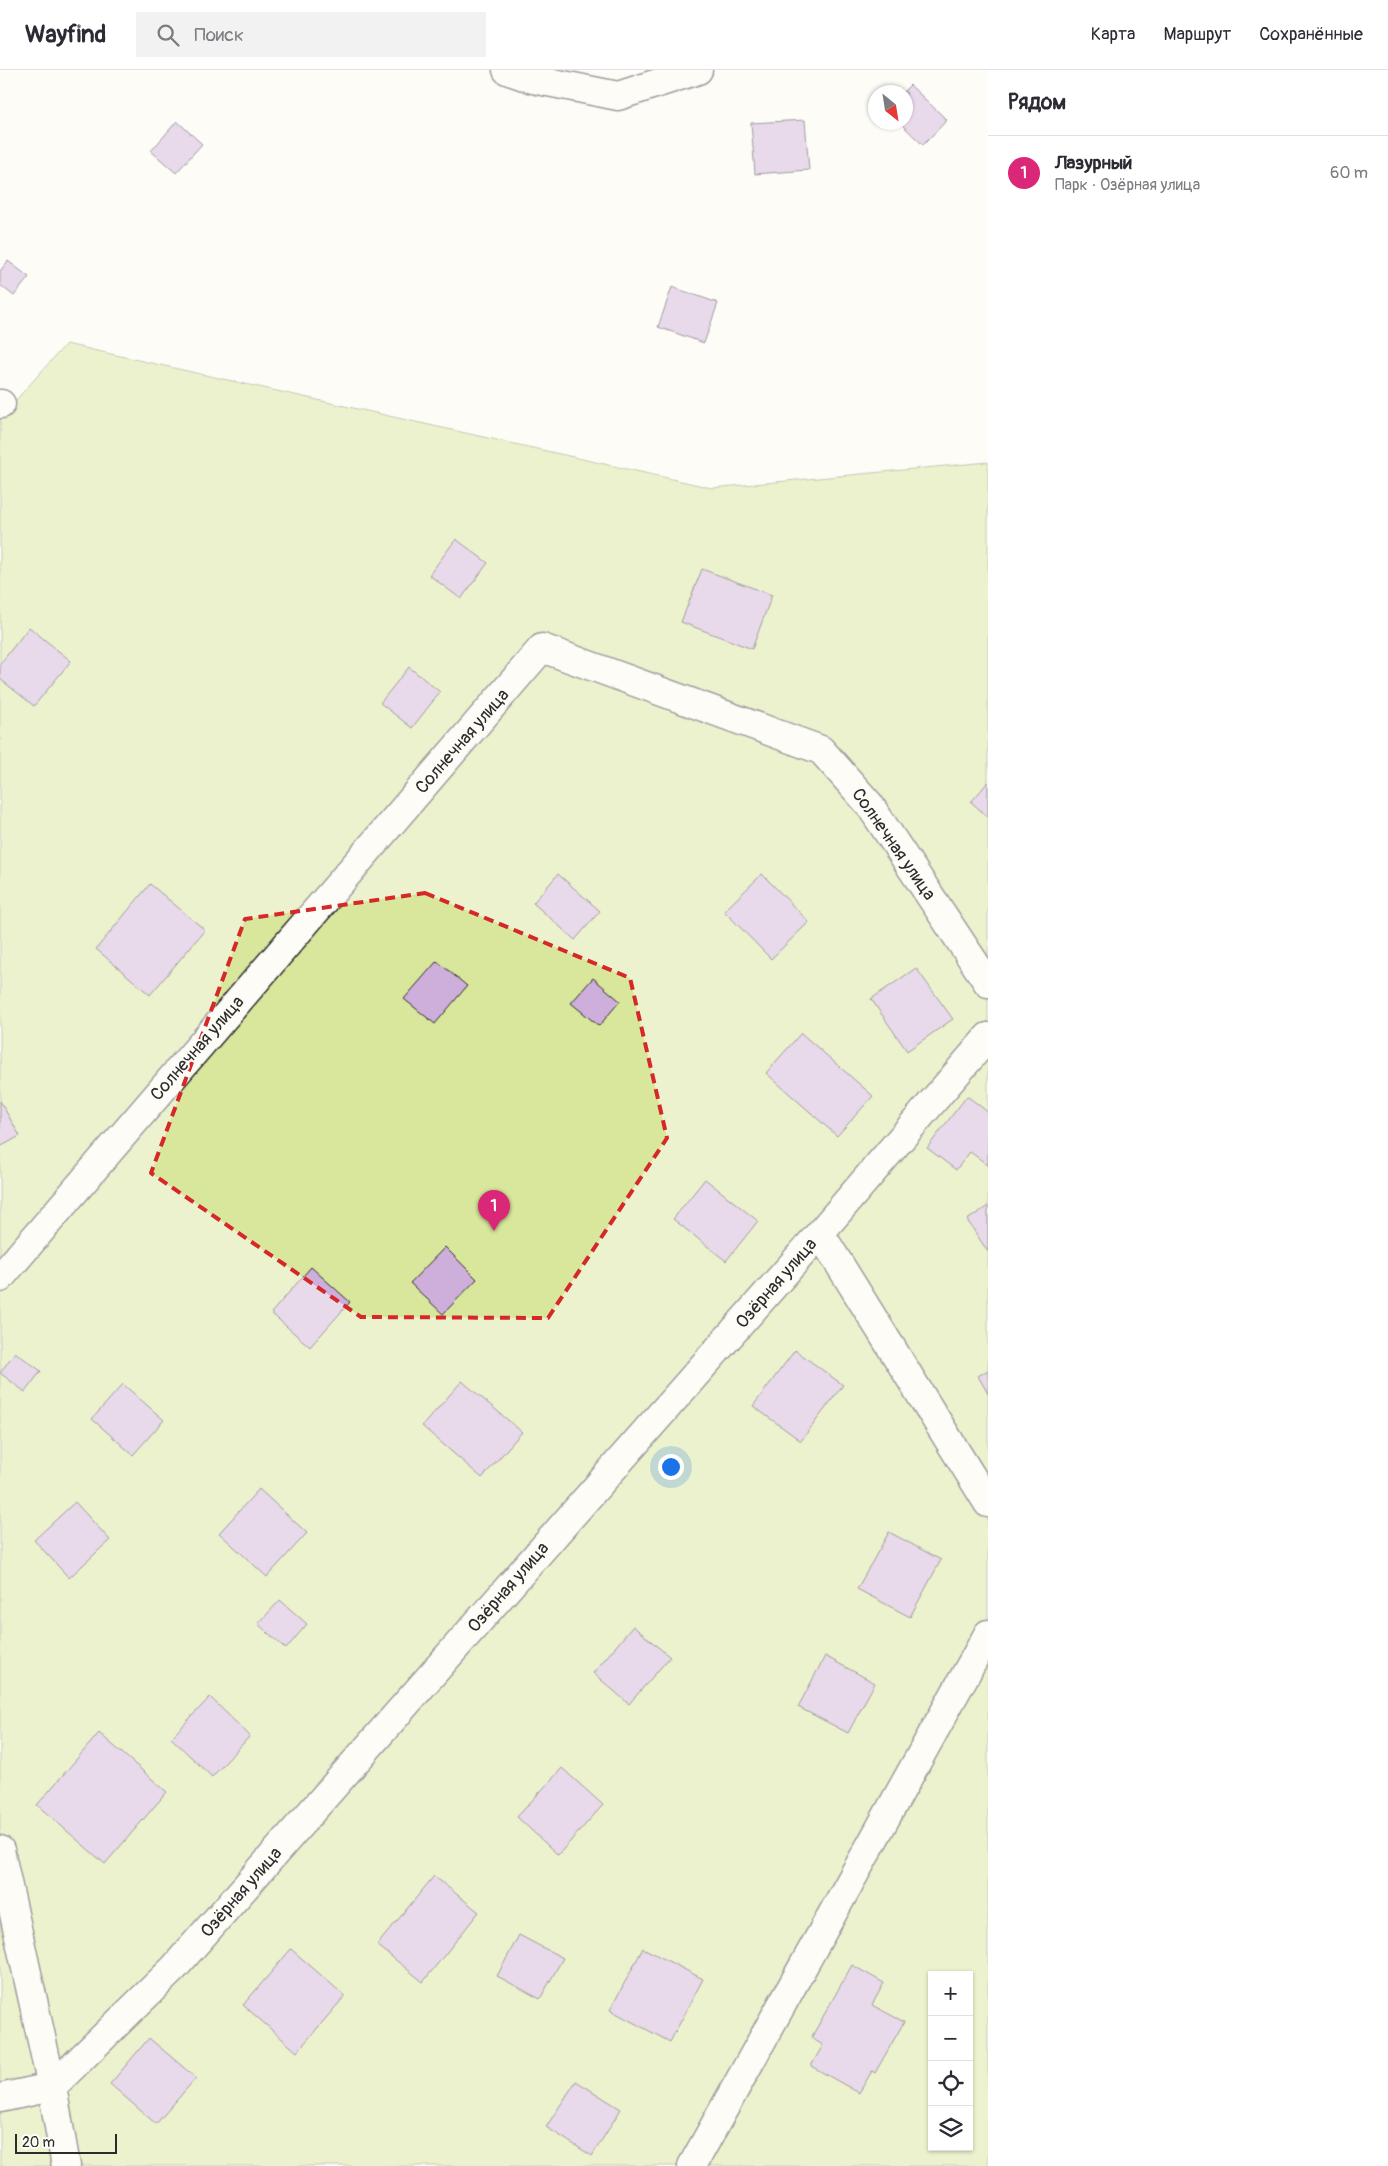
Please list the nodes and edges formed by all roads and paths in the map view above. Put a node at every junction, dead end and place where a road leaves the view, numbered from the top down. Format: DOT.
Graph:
graph roads {
  1 [pos="507,70"];
  2 [pos="698,70"];
  3 [pos="988,983"];
  4 [pos="988,1037"];
  5 [pos="820,1233"];
  6 [pos="0,1278"];
  7 [pos="988,1503"];
  8 [pos="988,1634"];
  9 [pos="0,1850"];
  10 [pos="52,2087"];
  11 [pos="0,2098"];
  12 [pos="66,2166"];
  13 [pos="692,2166"];
  1 -- 2 [label="street"];
  3 -- 6 [label="street, Солнечная улица"];
  4 -- 5 [label="street, Озёрная улица"];
  5 -- 7 [label="street"];
  5 -- 10 [label="street, Озёрная улица"];
  8 -- 13 [label="street"];
  9 -- 10 [label="street"];
  10 -- 11 [label="street"];
  10 -- 12 [label="street"];
}
